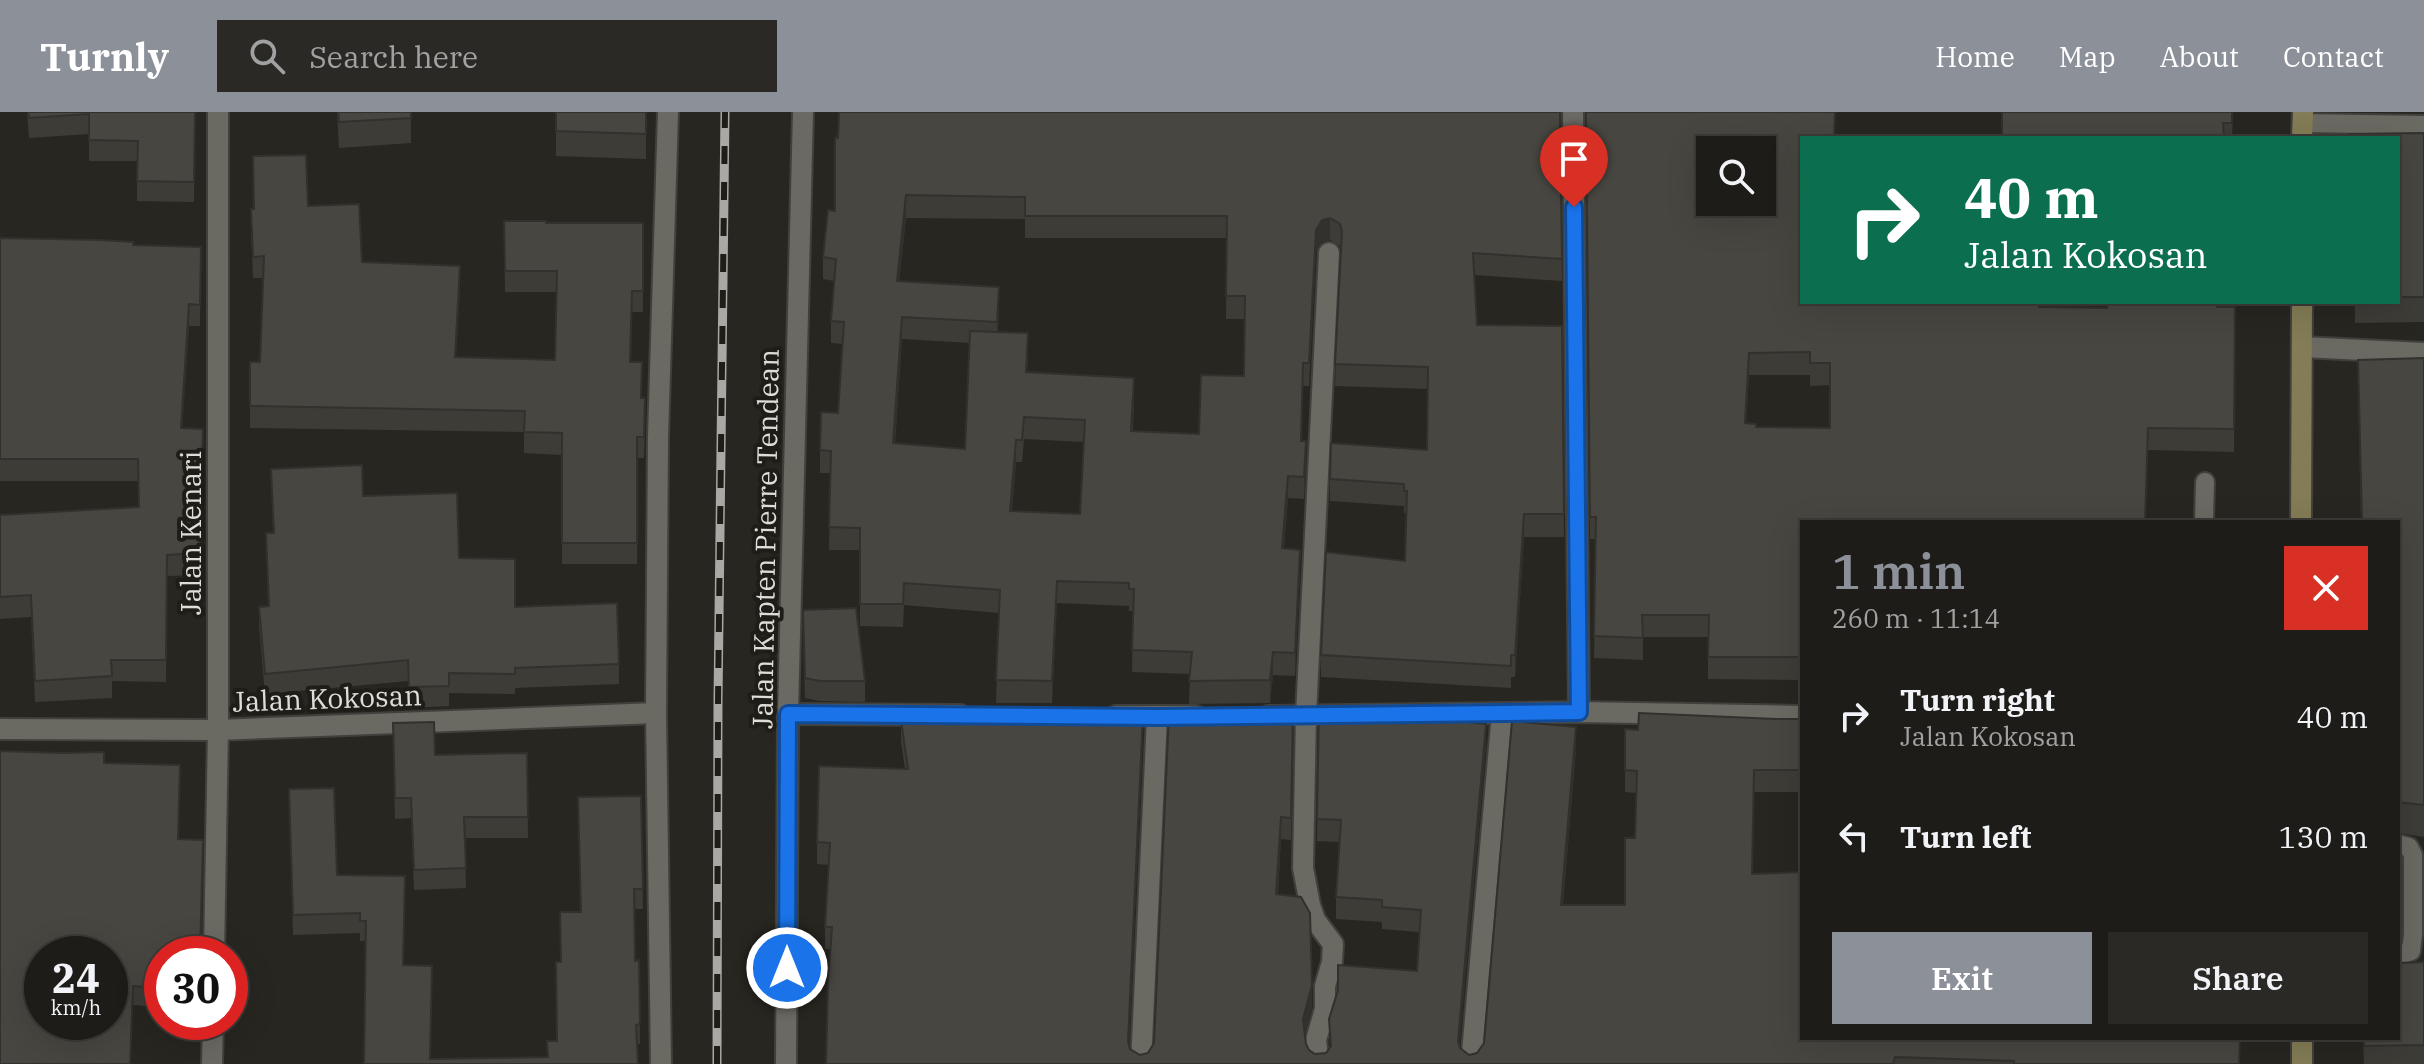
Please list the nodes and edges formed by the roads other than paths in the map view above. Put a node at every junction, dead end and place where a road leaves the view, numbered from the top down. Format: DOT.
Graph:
graph roads {
  1 [pos="218,112"];
  2 [pos="668,112"];
  3 [pos="803,112"];
  4 [pos="1573,112"];
  5 [pos="2302,124"];
  6 [pos="2424,125"];
  7 [pos="1329,253"];
  8 [pos="2302,304"];
  9 [pos="2302,347"];
  10 [pos="2424,353"];
  11 [pos="2205,482"];
  12 [pos="2204,520"];
  13 [pos="2301,520"];
  14 [pos="1579,712"];
  15 [pos="656,713"];
  16 [pos="1502,713"];
  17 [pos="788,714"];
  18 [pos="972,715"];
  19 [pos="1306,715"];
  20 [pos="1095,716"];
  21 [pos="1216,716"];
  22 [pos="1246,716"];
  23 [pos="1800,716"];
  24 [pos="1157,717"];
  25 [pos="0,729"];
  26 [pos="218,730"];
  27 [pos="2400,845"];
  28 [pos="214,936"];
  29 [pos="2400,955"];
  30 [pos="213,1040"];
  31 [pos="2302,1040"];
  32 [pos="212,1064"];
  33 [pos="661,1064"];
  34 [pos="786,1064"];
  35 [pos="1141,1064"];
  36 [pos="1319,1064"];
  37 [pos="1471,1064"];
  38 [pos="2302,1064"];
  1 -- 26 [label="street, Jalan Kenari"];
  2 -- 15 [label="street"];
  3 -- 17 [label="street, Jalan Kapten Pierre Tendean"];
  4 -- 14 [label="street"];
  5 -- 6 [label="lane"];
  7 -- 19 [label="street"];
  8 -- 9 [label="main road"];
  9 -- 10 [label="street"];
  9 -- 13 [label="main road"];
  11 -- 12 [label="lane"];
  14 -- 16 [label="street"];
  14 -- 23 [label="street"];
  15 -- 26 [label="street, Jalan Kokosan"];
  15 -- 33 [label="street"];
  16 -- 19 [label="street"];
  16 -- 37 [label="street"];
  17 -- 18 [label="street"];
  17 -- 34 [label="street, Jalan Kapten Pierre Tendean"];
  19 -- 22 [label="street"];
  19 -- 36 [label="street"];
  20 -- 24 [label="street"];
  21 -- 24 [label="street"];
  24 -- 35 [label="street"];
  25 -- 26 [label="street, Jalan Kokosan"];
  26 -- 28 [label="street, Jalan Kenari"];
  27 -- 29 [label="lane"];
  30 -- 32 [label="street"];
  31 -- 38 [label="main road"];
}
